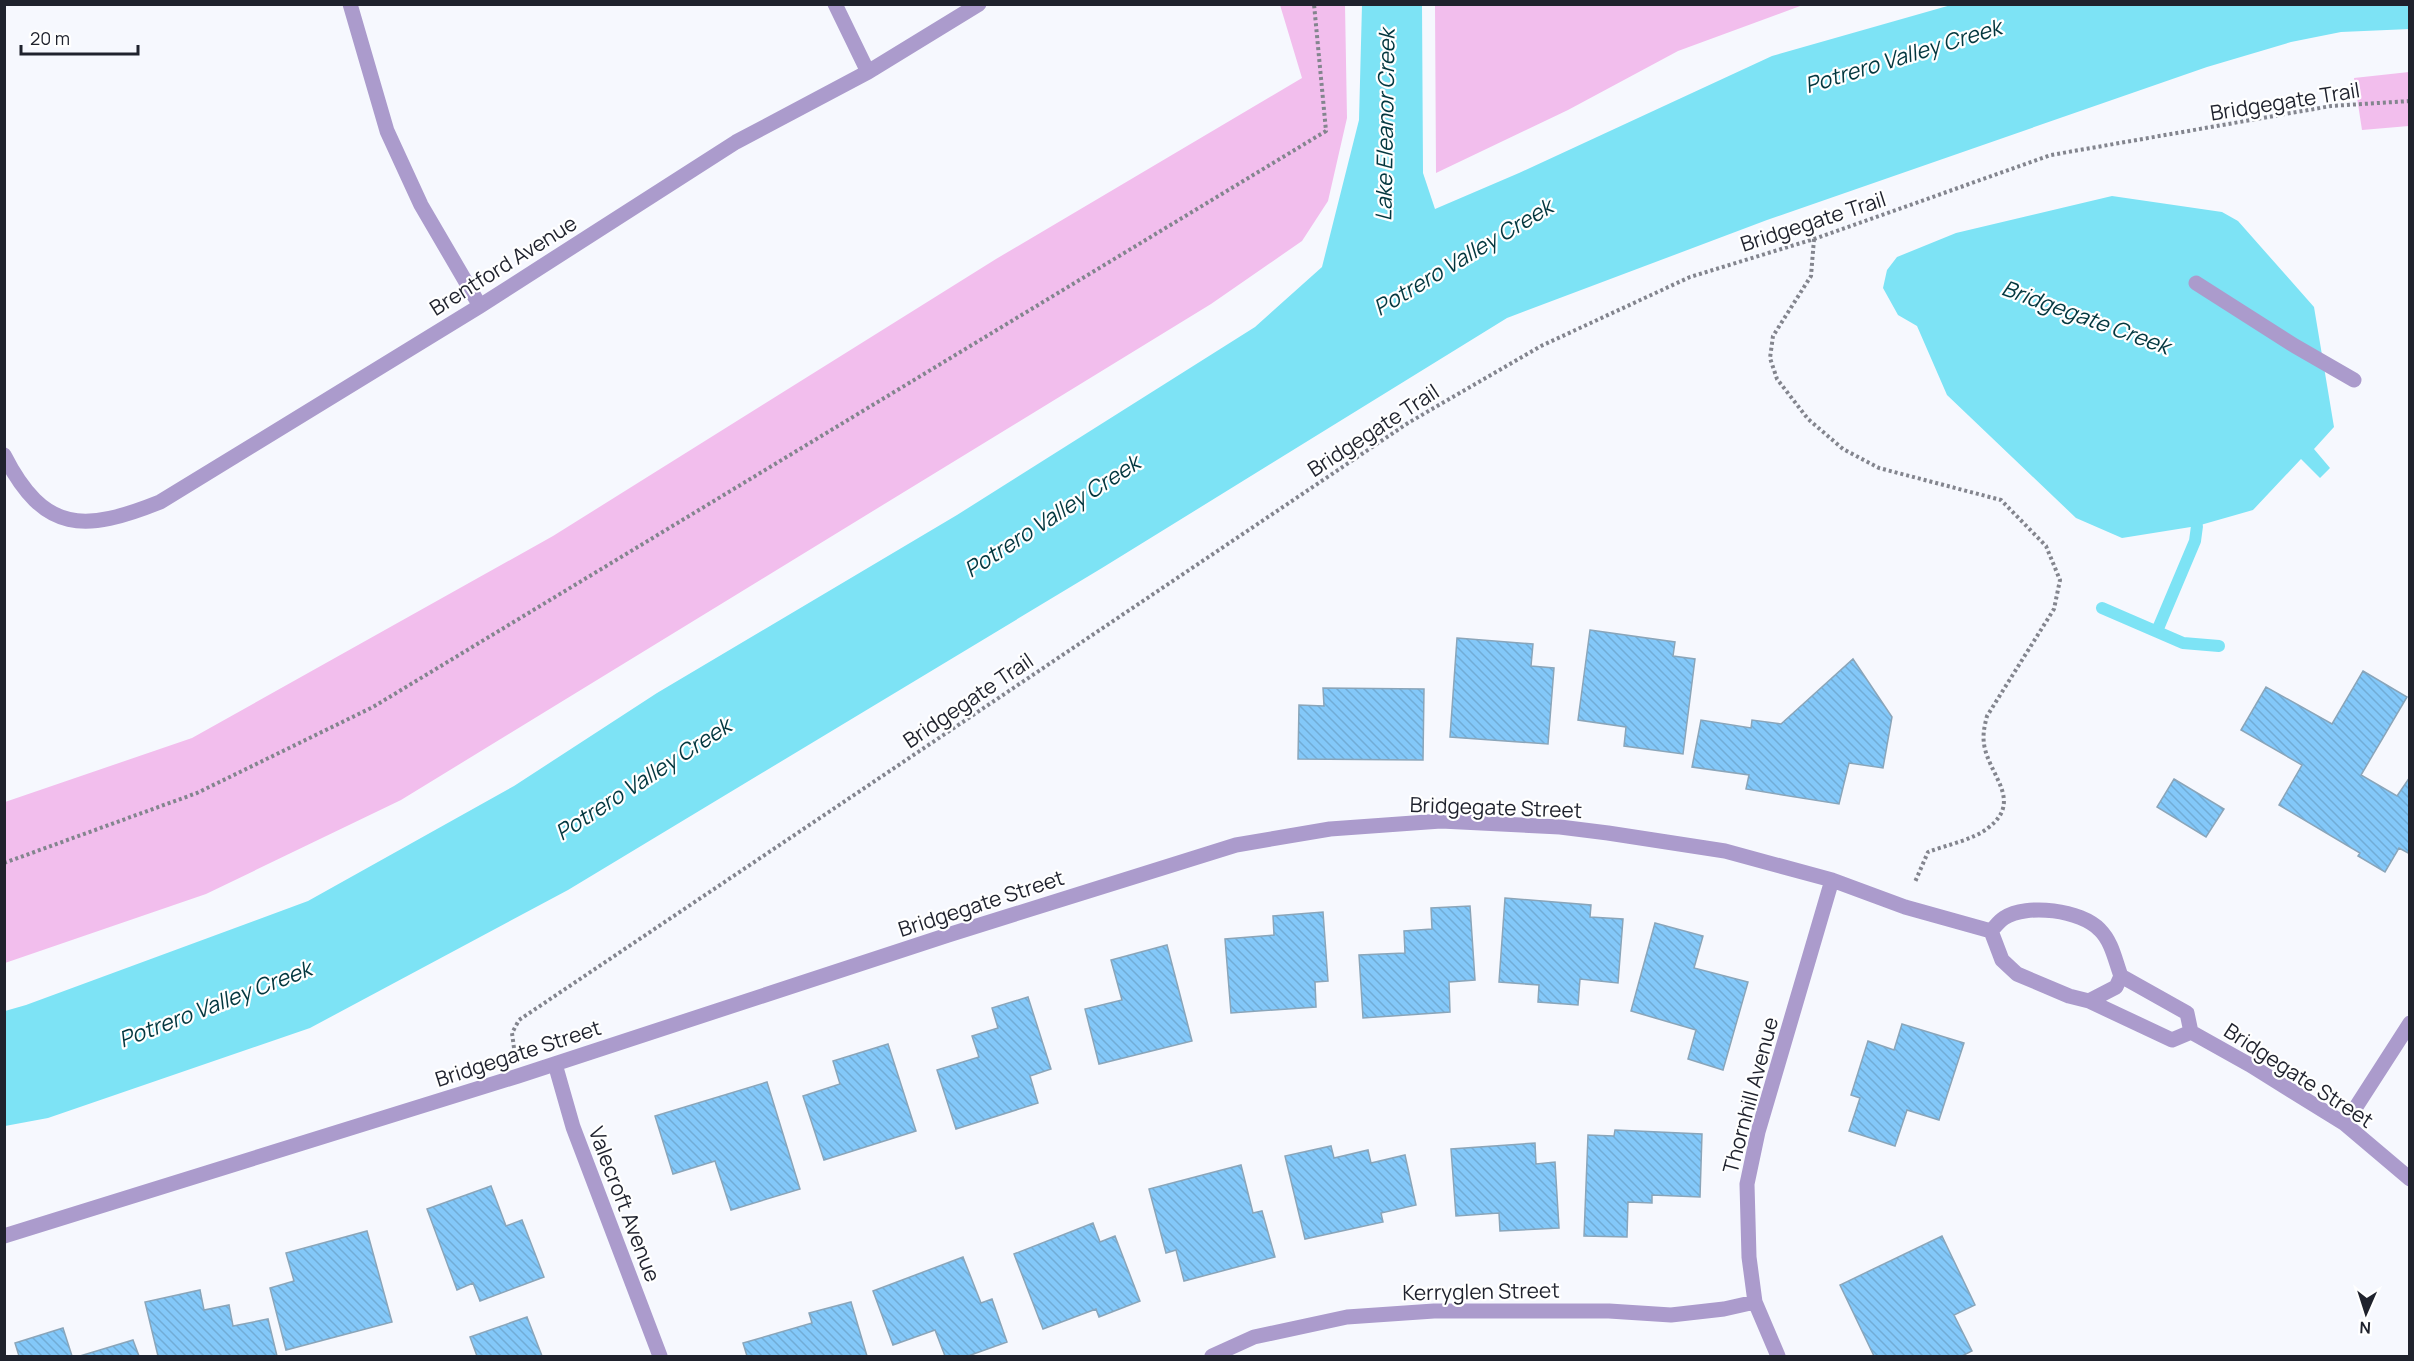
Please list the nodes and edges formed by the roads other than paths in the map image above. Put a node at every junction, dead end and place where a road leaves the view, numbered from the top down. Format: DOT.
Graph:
graph roads {
  1 [pos="350,4"];
  2 [pos="835,4"];
  3 [pos="979,4"];
  4 [pos="868,72"];
  5 [pos="2196,283"];
  6 [pos="480,306"];
  7 [pos="2354,380"];
  8 [pos="4,455"];
  9 [pos="1832,880"];
  10 [pos="1991,931"];
  11 [pos="2121,976"];
  12 [pos="2089,1002"];
  13 [pos="2409,1023"];
  14 [pos="2191,1032"];
  15 [pos="555,1064"];
  16 [pos="2345,1124"];
  17 [pos="2409,1179"];
  18 [pos="4,1236"];
  19 [pos="1755,1302"];
  20 [pos="660,1356"];
  21 [pos="1212,1356"];
  22 [pos="1778,1356"];
  1 -- 6 [label="street"];
  2 -- 4 [label="street"];
  3 -- 4 [label="street, Brentford Avenue"];
  4 -- 6 [label="street, Brentford Avenue"];
  5 -- 7 [label="street"];
  6 -- 8 [label="street, Brentford Avenue"];
  9 -- 10 [label="street, Bridgegate Street"];
  9 -- 15 [label="street, Bridgegate Street"];
  9 -- 19 [label="street, Thornhill Avenue"];
  10 -- 11 [label="street"];
  10 -- 12 [label="street, Bridgegate Street"];
  11 -- 12 [label="street"];
  11 -- 14 [label="street, Bridgegate Street"];
  12 -- 14 [label="street, Bridgegate Street"];
  13 -- 16 [label="street"];
  14 -- 16 [label="street, Bridgegate Street"];
  15 -- 18 [label="street, Bridgegate Street"];
  15 -- 20 [label="street, Valecroft Avenue"];
  16 -- 17 [label="street, Bridgegate Street"];
  19 -- 21 [label="street, Kerryglen Street"];
  19 -- 22 [label="street, Thornhill Avenue"];
}
